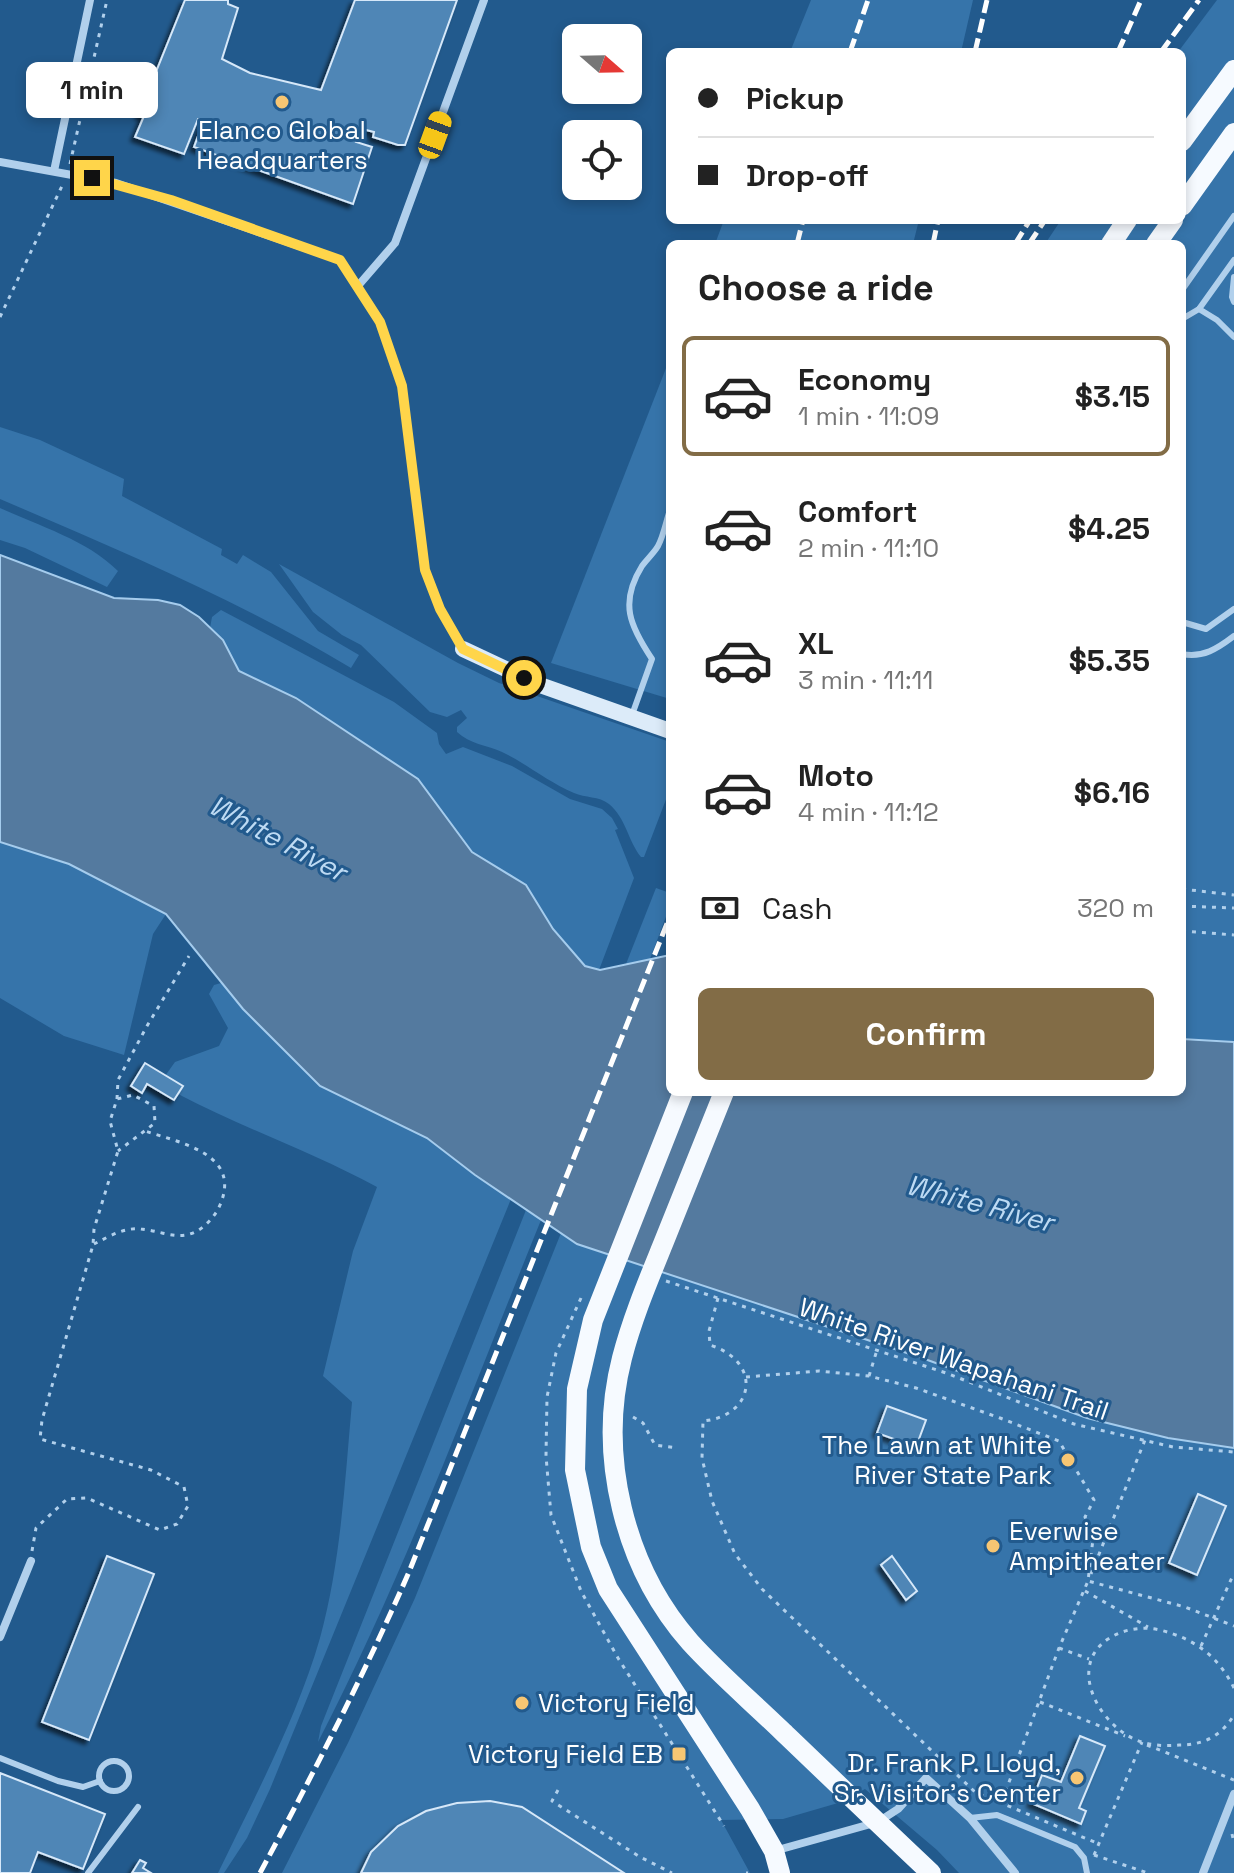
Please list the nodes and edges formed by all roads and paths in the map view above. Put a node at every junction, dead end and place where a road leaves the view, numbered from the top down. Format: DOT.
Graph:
graph roads {
  1 [pos="90,0"];
  2 [pos="107,0"];
  3 [pos="484,0"];
  4 [pos="1234,70"];
  5 [pos="1234,133"];
  6 [pos="1186,136"];
  7 [pos="75,145"];
  8 [pos="0,162"];
  9 [pos="54,171"];
  10 [pos="58,199"];
  11 [pos="1186,200"];
  12 [pos="1234,216"];
  13 [pos="1225,228"];
  14 [pos="1234,235"];
  15 [pos="1234,260"];
  16 [pos="1234,277"];
  17 [pos="1186,284"];
  18 [pos="357,287"];
  19 [pos="1234,302"];
  20 [pos="1199,309"];
  21 [pos="0,317"];
  22 [pos="1186,317"];
  23 [pos="1234,337"];
  24 [pos="666,522"];
  25 [pos="1234,609"];
  26 [pos="1186,623"];
  27 [pos="1234,636"];
  28 [pos="463,649"];
  29 [pos="1186,655"];
  30 [pos="631,718"];
  31 [pos="666,730"];
  32 [pos="1186,889"];
  33 [pos="1234,895"];
  34 [pos="1186,906"];
  35 [pos="1234,908"];
  36 [pos="1186,931"];
  37 [pos="1234,935"];
  38 [pos="189,956"];
  39 [pos="681,1096"];
  40 [pos="722,1096"];
  41 [pos="117,1099"];
  42 [pos="145,1131"];
  43 [pos="118,1151"];
  44 [pos="93,1245"];
  45 [pos="666,1281"];
  46 [pos="718,1298"];
  47 [pos="877,1350"];
  48 [pos="869,1376"];
  49 [pos="746,1377"];
  50 [pos="633,1417"];
  51 [pos="1145,1440"];
  52 [pos="678,1448"];
  53 [pos="1234,1452"];
  54 [pos="31,1561"];
  55 [pos="1234,1573"];
  56 [pos="1088,1581"];
  57 [pos="1084,1591"];
  58 [pos="1213,1618"];
  59 [pos="1234,1626"];
  60 [pos="1152,1628"];
  61 [pos="0,1637"];
  62 [pos="1201,1646"];
  63 [pos="1059,1648"];
  64 [pos="1089,1659"];
  65 [pos="1234,1688"];
  66 [pos="1040,1702"];
  67 [pos="1234,1716"];
  68 [pos="1142,1742"];
  69 [pos="0,1758"];
  70 [pos="1234,1780"];
  71 [pos="100,1781"];
  72 [pos="558,1790"];
  73 [pos="1234,1794"];
  74 [pos="1002,1802"];
  75 [pos="138,1807"];
  76 [pos="997,1815"];
  77 [pos="970,1818"];
  78 [pos="878,1822"];
  79 [pos="1099,1844"];
  80 [pos="774,1851"];
  81 [pos="1094,1855"];
  82 [pos="1084,1858"];
  83 [pos="88,1873"];
  84 [pos="672,1873"];
  85 [pos="780,1873"];
  86 [pos="931,1873"];
  87 [pos="1015,1873"];
  88 [pos="1087,1873"];
  89 [pos="1148,1873"];
  90 [pos="1203,1873"];
  1 -- 9 [label="street"];
  2 -- 7 [label="path"];
  3 -- 18 [label="street"];
  4 -- 6 [label="main road"];
  5 -- 11 [label="main road"];
  8 -- 9 [label="street"];
  9 -- 18 [label="street"];
  10 -- 21 [label="path"];
  12 -- 13 [label="lane"];
  13 -- 14 [label="lane"];
  13 -- 17 [label="lane"];
  15 -- 20 [label="lane"];
  16 -- 19 [label="lane"];
  18 -- 28 [label="street"];
  20 -- 22 [label="lane"];
  20 -- 23 [label="lane"];
  24 -- 30 [label="lane"];
  25 -- 26 [label="lane"];
  27 -- 29 [label="lane"];
  28 -- 30 [label="street"];
  30 -- 31 [label="street"];
  32 -- 33 [label="path"];
  34 -- 35 [label="path"];
  36 -- 37 [label="path"];
  38 -- 41 [label="path"];
  39 -- 80 [label="main road"];
  40 -- 78 [label="main road"];
  41 -- 42 [label="path"];
  41 -- 43 [label="path"];
  42 -- 43 [label="path"];
  42 -- 44 [label="path"];
  43 -- 44 [label="path"];
  44 -- 54 [label="path"];
  45 -- 46 [label="path, White River Wapahani Trail"];
  46 -- 47 [label="path, White River Wapahani Trail"];
  46 -- 49 [label="path"];
  47 -- 48 [label="path"];
  47 -- 51 [label="path, White River Wapahani Trail"];
  48 -- 49 [label="path"];
  48 -- 56 [label="path"];
  49 -- 74 [label="path"];
  50 -- 52 [label="path"];
  51 -- 53 [label="path, White River Wapahani Trail"];
  51 -- 56 [label="path"];
  54 -- 61 [label="street"];
  55 -- 58 [label="path"];
  56 -- 57 [label="path"];
  56 -- 58 [label="path"];
  57 -- 60 [label="path"];
  57 -- 63 [label="path"];
  58 -- 59 [label="path"];
  58 -- 62 [label="path"];
  60 -- 62 [label="path"];
  60 -- 64 [label="path"];
  62 -- 65 [label="path"];
  63 -- 64 [label="path"];
  63 -- 66 [label="path"];
  64 -- 68 [label="path"];
  66 -- 68 [label="path"];
  66 -- 74 [label="path"];
  67 -- 68 [label="path"];
  68 -- 70 [label="path"];
  68 -- 79 [label="path"];
  69 -- 71 [label="lane"];
  71 -- 71 [label="lane"];
  72 -- 84 [label="path"];
  73 -- 90 [label="street"];
  74 -- 76 [label="path"];
  74 -- 79 [label="path"];
  75 -- 83 [label="lane"];
  76 -- 77 [label="lane"];
  76 -- 82 [label="lane"];
  77 -- 78 [label="street"];
  77 -- 87 [label="street"];
  78 -- 80 [label="street"];
  78 -- 86 [label="main road"];
  79 -- 81 [label="path"];
  80 -- 85 [label="main road"];
  81 -- 82 [label="path"];
  81 -- 89 [label="path"];
  82 -- 88 [label="lane"];
}
